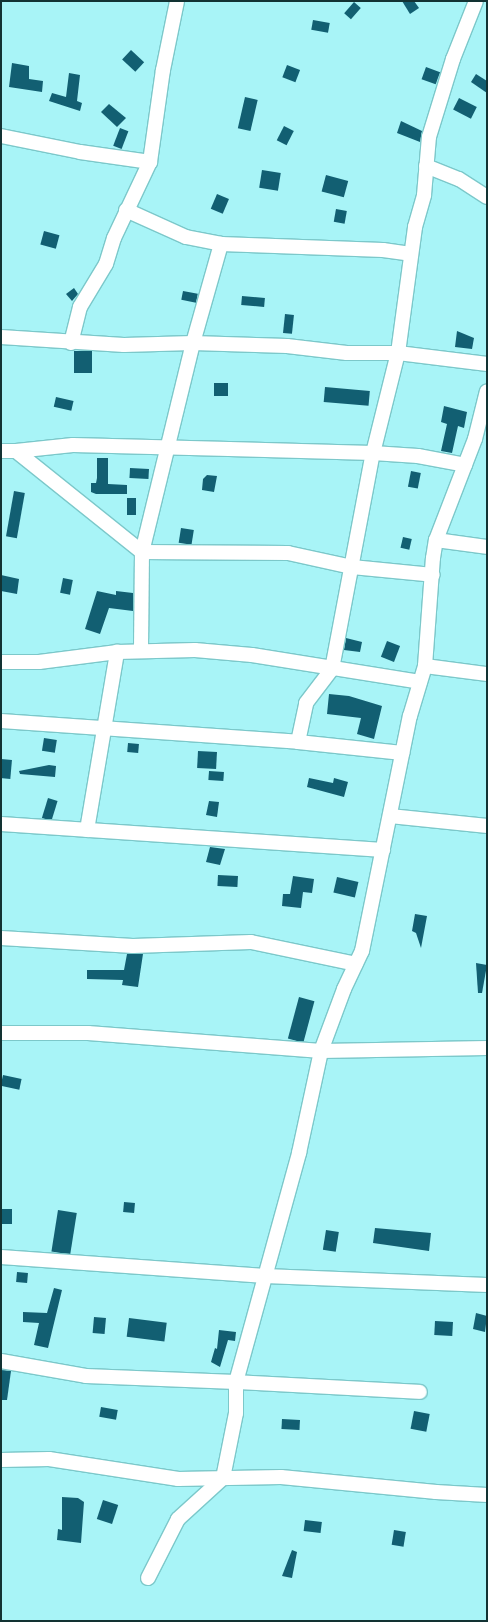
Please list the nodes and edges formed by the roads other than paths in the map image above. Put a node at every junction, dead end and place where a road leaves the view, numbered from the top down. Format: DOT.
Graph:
graph roads {
  1 [pos="177,1"];
  2 [pos="476,1"];
  3 [pos="1,136"];
  4 [pos="150,162"];
  5 [pos="426,166"];
  6 [pos="487,197"];
  7 [pos="126,210"];
  8 [pos="221,244"];
  9 [pos="411,254"];
  10 [pos="1,337"];
  11 [pos="71,343"];
  12 [pos="193,343"];
  13 [pos="398,352"];
  14 [pos="487,364"];
  15 [pos="487,391"];
  16 [pos="481,440"];
  17 [pos="169,448"];
  18 [pos="1,451"];
  19 [pos="16,451"];
  20 [pos="373,453"];
  21 [pos="465,465"];
  22 [pos="436,540"];
  23 [pos="487,547"];
  24 [pos="142,552"];
  25 [pos="352,568"];
  26 [pos="433,576"];
  27 [pos="141,650"];
  28 [pos="117,652"];
  29 [pos="1,662"];
  30 [pos="425,666"];
  31 [pos="332,669"];
  32 [pos="487,674"];
  33 [pos="420,682"];
  34 [pos="1,721"];
  35 [pos="103,728"];
  36 [pos="298,742"];
  37 [pos="402,753"];
  38 [pos="390,816"];
  39 [pos="1,824"];
  40 [pos="487,826"];
  41 [pos="87,830"];
  42 [pos="383,850"];
  43 [pos="1,938"];
  44 [pos="356,964"];
  45 [pos="1,1033"];
  46 [pos="487,1048"];
  47 [pos="321,1051"];
  48 [pos="1,1257"];
  49 [pos="265,1276"];
  50 [pos="487,1285"];
  51 [pos="1,1361"];
  52 [pos="236,1382"];
  53 [pos="420,1392"];
  54 [pos="1,1460"];
  55 [pos="223,1478"];
  56 [pos="487,1495"];
  57 [pos="148,1578"];
  1 -- 4 [label="street"];
  2 -- 5 [label="street"];
  3 -- 4 [label="street"];
  4 -- 7 [label="street"];
  5 -- 6 [label="street"];
  5 -- 9 [label="street"];
  7 -- 8 [label="street"];
  7 -- 11 [label="street"];
  8 -- 9 [label="street"];
  8 -- 12 [label="street"];
  9 -- 13 [label="street"];
  10 -- 11 [label="street"];
  11 -- 12 [label="street"];
  12 -- 13 [label="street"];
  12 -- 17 [label="street"];
  13 -- 14 [label="street"];
  13 -- 20 [label="street"];
  15 -- 16 [label="street"];
  16 -- 21 [label="street"];
  17 -- 19 [label="street"];
  17 -- 20 [label="street"];
  17 -- 24 [label="street"];
  18 -- 19 [label="street"];
  19 -- 24 [label="street"];
  20 -- 21 [label="street"];
  20 -- 25 [label="street"];
  21 -- 22 [label="street"];
  22 -- 23 [label="street"];
  22 -- 26 [label="street"];
  24 -- 25 [label="street"];
  24 -- 27 [label="street"];
  25 -- 26 [label="street"];
  25 -- 31 [label="street"];
  26 -- 30 [label="street"];
  27 -- 28 [label="street"];
  27 -- 31 [label="street"];
  28 -- 29 [label="street"];
  28 -- 35 [label="street"];
  30 -- 32 [label="street"];
  30 -- 33 [label="street"];
  31 -- 33 [label="street"];
  31 -- 36 [label="street"];
  33 -- 37 [label="street"];
  34 -- 35 [label="street"];
  35 -- 36 [label="street"];
  35 -- 41 [label="street"];
  36 -- 37 [label="street"];
  37 -- 38 [label="street"];
  38 -- 40 [label="street"];
  38 -- 42 [label="street"];
  39 -- 41 [label="street"];
  41 -- 42 [label="street"];
  42 -- 44 [label="street"];
  43 -- 44 [label="street"];
  44 -- 47 [label="street"];
  45 -- 47 [label="street"];
  46 -- 47 [label="street"];
  47 -- 49 [label="street"];
  48 -- 49 [label="street"];
  49 -- 50 [label="street"];
  49 -- 52 [label="street"];
  51 -- 52 [label="street"];
  52 -- 53 [label="street"];
  52 -- 55 [label="street"];
  54 -- 55 [label="street"];
  55 -- 56 [label="street"];
  55 -- 57 [label="street"];
}
